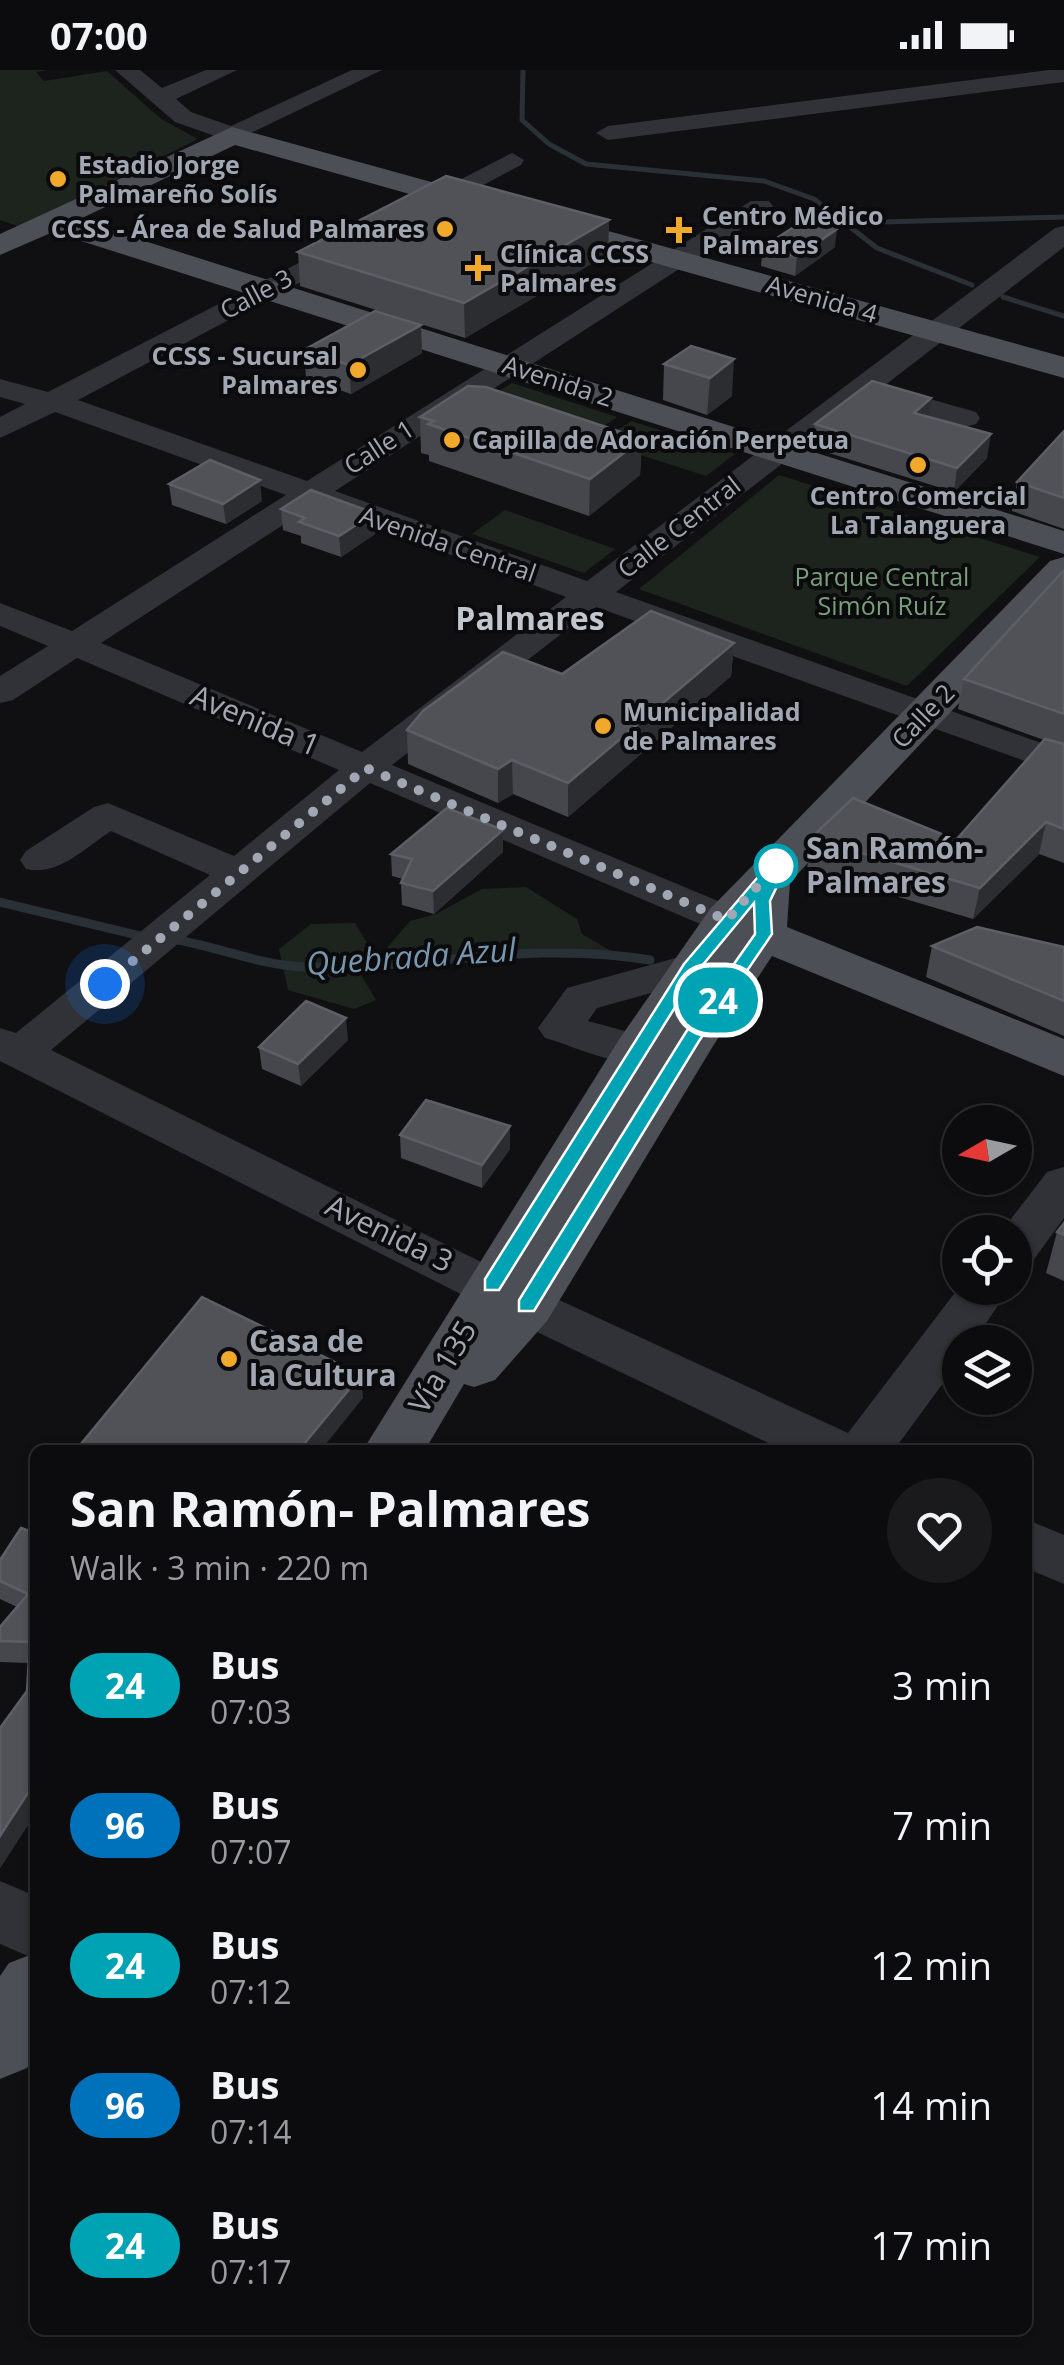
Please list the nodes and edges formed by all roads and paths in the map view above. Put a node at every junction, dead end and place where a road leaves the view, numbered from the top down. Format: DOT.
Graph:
graph roads {
  1 [pos="126,70"];
  2 [pos="226,70"];
  3 [pos="370,70"];
  4 [pos="1064,75"];
  5 [pos="157,99"];
  6 [pos="608,133"];
  7 [pos="232,135"];
  8 [pos="512,160"];
  9 [pos="444,194"];
  10 [pos="760,206"];
  11 [pos="52,222"];
  12 [pos="1064,234"];
  13 [pos="0,246"];
  14 [pos="677,258"];
  15 [pos="266,289"];
  16 [pos="937,332"];
  17 [pos="508,365"];
  18 [pos="1064,368"];
  19 [pos="0,388"];
  20 [pos="862,388"];
  21 [pos="48,405"];
  22 [pos="965,418"];
  23 [pos="0,430"];
  24 [pos="777,452"];
  25 [pos="307,494"];
  26 [pos="1064,542"];
  27 [pos="1064,568"];
  28 [pos="592,594"];
  29 [pos="0,614"];
  30 [pos="73,644"];
  31 [pos="0,692"];
  32 [pos="925,714"];
  33 [pos="1064,764"];
  34 [pos="366,768"];
  35 [pos="40,860"];
  36 [pos="239,872"];
  37 [pos="745,927"];
  38 [pos="690,968"];
  39 [pos="10,1048"];
  40 [pos="638,1050"];
  41 [pos="1064,1059"];
  42 [pos="1064,1184"];
  43 [pos="1032,1226"];
  44 [pos="509,1295"];
  45 [pos="973,1305"];
  46 [pos="397,1445"];
  47 [pos="405,1445"];
  48 [pos="823,1445"];
  49 [pos="869,1445"];
  50 [pos="1032,1546"];
  51 [pos="1064,1561"];
  52 [pos="0,1910"];
  53 [pos="30,1927"];
  54 [pos="30,1997"];
  55 [pos="0,2041"];
  1 -- 5 [label="street"];
  2 -- 5 [label="street"];
  3 -- 7 [label="street"];
  4 -- 6 [label="street"];
  5 -- 7 [label="street"];
  7 -- 9 [label="main road, Avenida 4"];
  7 -- 11 [label="main road"];
  8 -- 9 [label="street, Calle 3"];
  9 -- 14 [label="main road, Avenida 4"];
  9 -- 15 [label="street, Calle 3"];
  10 -- 14 [label="street, Calle 1"];
  11 -- 13 [label="main road"];
  11 -- 15 [label="main road, Avenida 2"];
  12 -- 16 [label="street, Calle Central"];
  14 -- 16 [label="main road, Avenida 4"];
  14 -- 17 [label="street, Calle 1"];
  15 -- 17 [label="main road, Avenida 2"];
  15 -- 21 [label="street, Calle 3"];
  16 -- 18 [label="main road, Avenida 4"];
  16 -- 20 [label="street, Calle Central"];
  17 -- 24 [label="main road, Avenida 2"];
  17 -- 25 [label="street, Calle 1"];
  19 -- 21 [label="street, Avenida Central"];
  20 -- 22 [label="street"];
  20 -- 24 [label="street, Calle Central"];
  21 -- 23 [label="street, Calle 3"];
  21 -- 25 [label="street, Avenida Central"];
  24 -- 26 [label="main road, Avenida 2"];
  24 -- 28 [label="street, Calle Central"];
  25 -- 28 [label="street, Avenida Central"];
  25 -- 30 [label="street, Calle 1"];
  27 -- 32 [label="main road, Calle 2"];
  28 -- 32 [label="street, Avenida Central"];
  28 -- 34 [label="street, Calle Central"];
  29 -- 30 [label="street, Avenida 1"];
  30 -- 31 [label="street, Calle 1"];
  30 -- 34 [label="street, Avenida 1"];
  32 -- 33 [label="street, Avenida Central"];
  32 -- 37 [label="main road, Calle 2"];
  34 -- 36 [label="street, Calle Central"];
  34 -- 37 [label="street, Avenida 1"];
  35 -- 36 [label="street"];
  36 -- 39 [label="street, Calle Central"];
  37 -- 38 [label="main road"];
  37 -- 41 [label="main road, Avenida 1"];
  37 -- 44 [label="main road, Calle 2"];
  38 -- 40 [label="main road"];
  38 -- 40 [label="street"];
  39 -- 44 [label="street, Avenida 3"];
  40 -- 44 [label="main road"];
  42 -- 43 [label="street"];
  44 -- 46 [label="main road, Vía 135"];
  44 -- 47 [label="main road, Vía 135"];
  44 -- 48 [label="street, Avenida 3"];
  45 -- 49 [label="street"];
  50 -- 51 [label="street"];
  52 -- 53 [label="street"];
  54 -- 55 [label="main road"];
}
